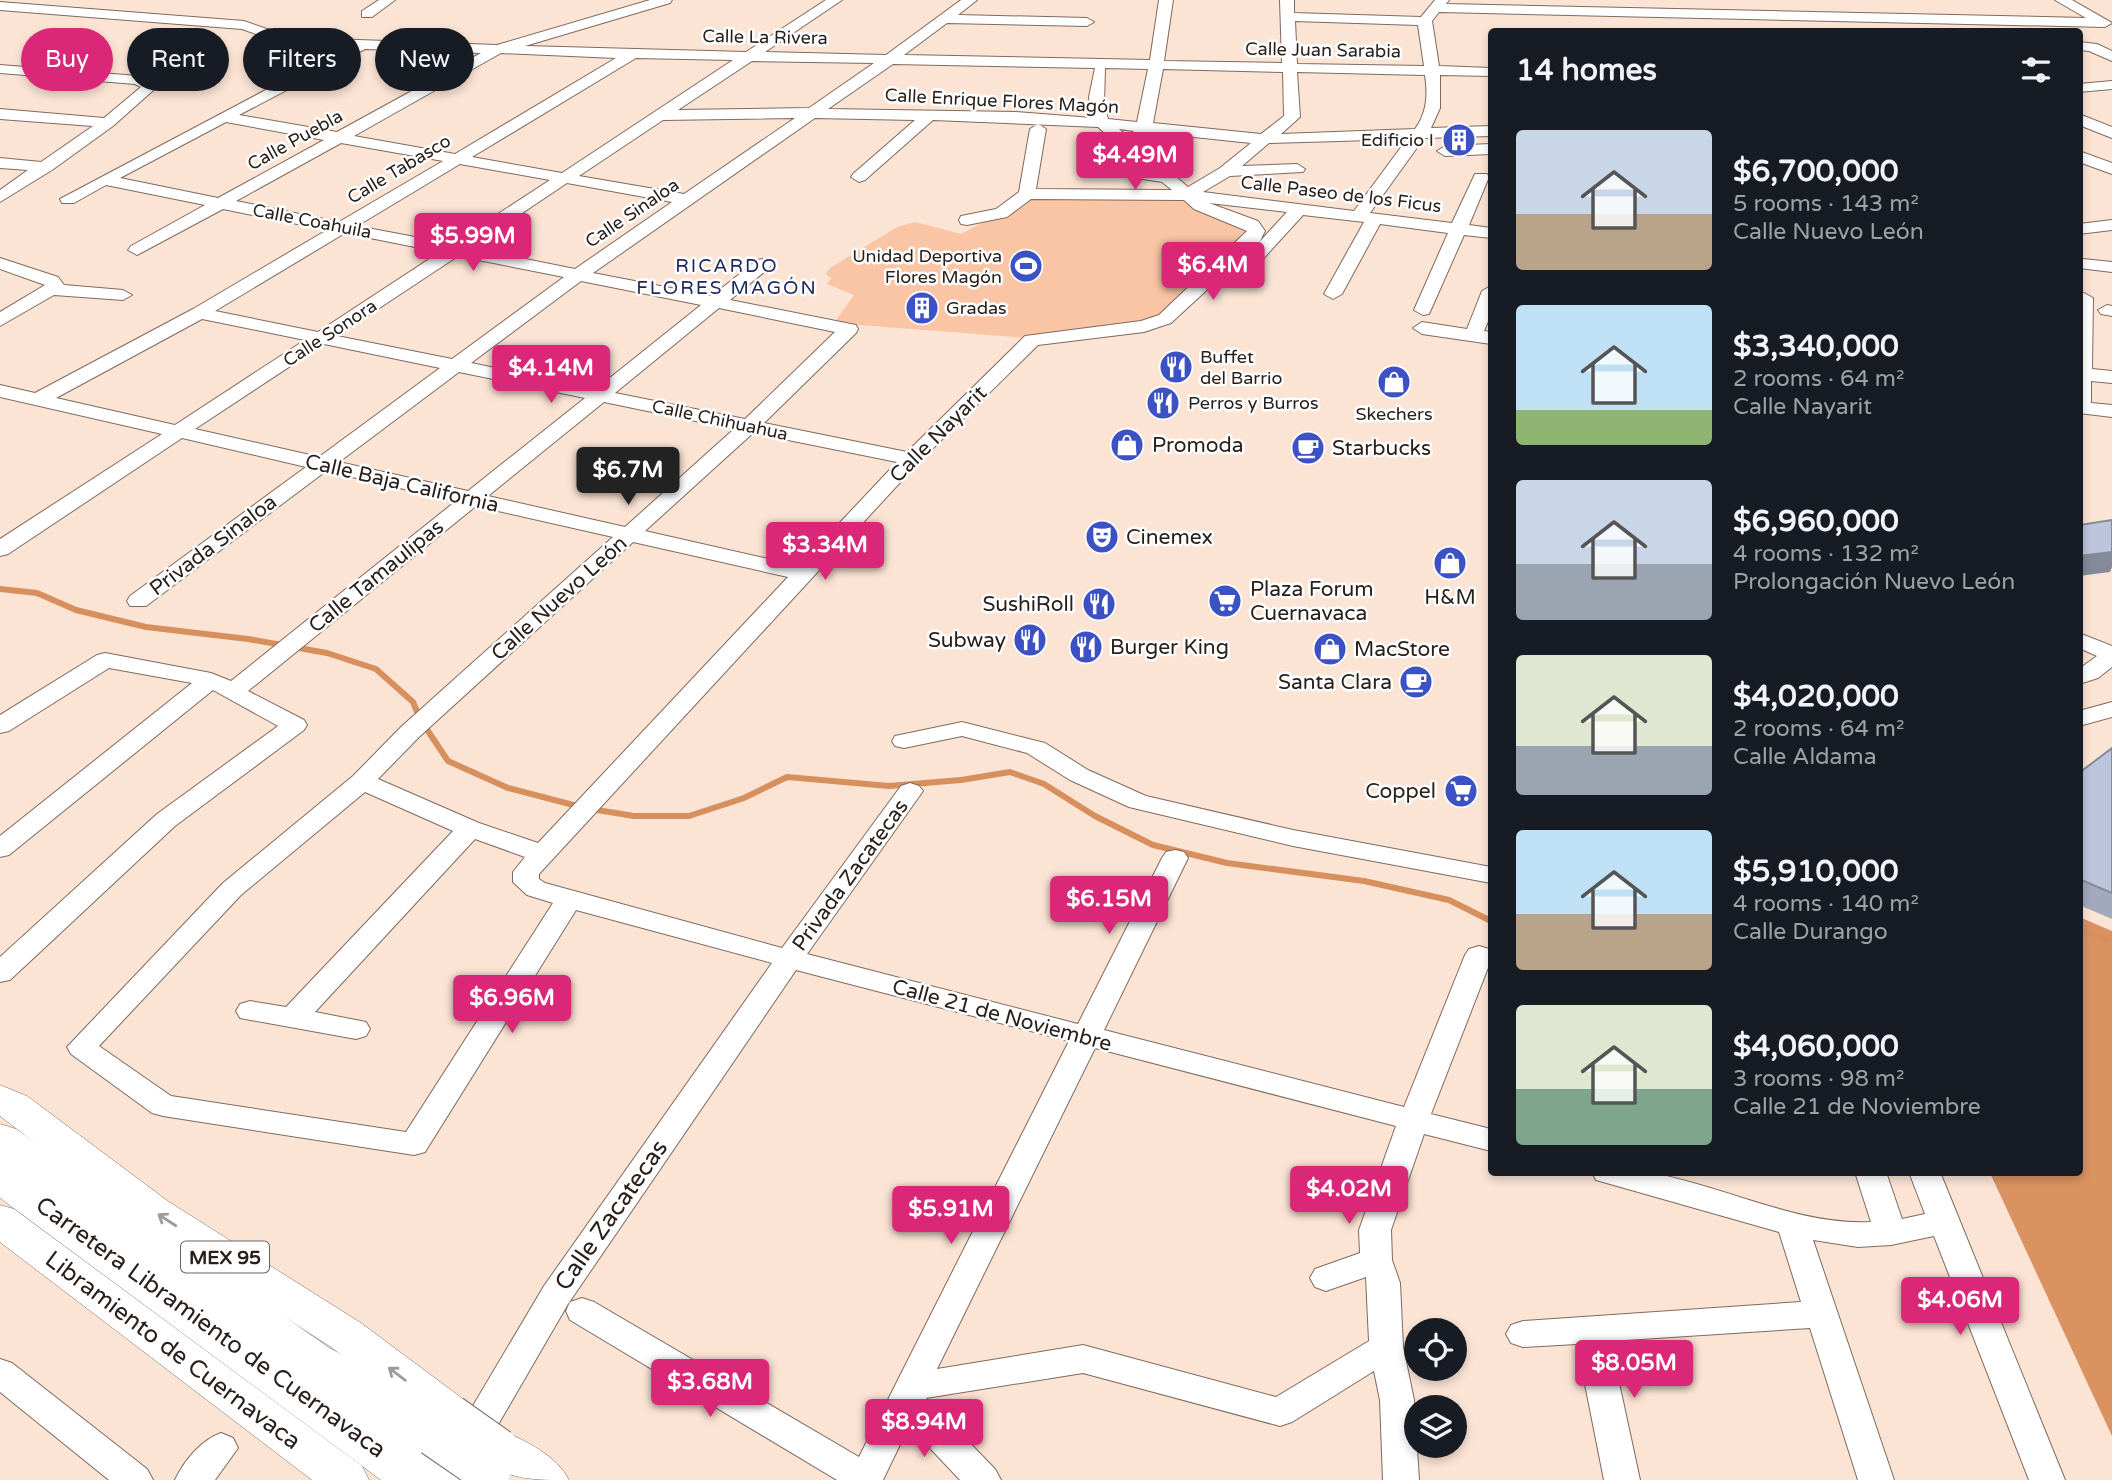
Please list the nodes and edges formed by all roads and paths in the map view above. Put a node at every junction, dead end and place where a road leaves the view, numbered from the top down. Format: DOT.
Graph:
graph roads {
  1 [pos="388,0"];
  2 [pos="665,0"];
  3 [pos="835,0"];
  4 [pos="970,0"];
  5 [pos="1166,0"];
  6 [pos="1287,0"];
  7 [pos="1373,0"];
  8 [pos="1711,0"];
  9 [pos="1776,0"];
  10 [pos="1858,0"];
  11 [pos="1943,0"];
  12 [pos="2062,0"];
  13 [pos="1439,4"];
  14 [pos="1630,6"];
  15 [pos="0,8"];
  16 [pos="1546,10"];
  17 [pos="1680,12"];
  18 [pos="1735,13"];
  19 [pos="367,14"];
  20 [pos="1783,15"];
  21 [pos="1820,16"];
  22 [pos="1288,17"];
  23 [pos="1869,17"];
  24 [pos="943,19"];
  25 [pos="1375,19"];
  26 [pos="1956,19"];
  27 [pos="1425,21"];
  28 [pos="1087,22"];
  29 [pos="2108,25"];
  30 [pos="1686,28"];
  31 [pos="1770,28"];
  32 [pos="1850,28"];
  33 [pos="364,44"];
  34 [pos="2086,47"];
  35 [pos="498,49"];
  36 [pos="633,54"];
  37 [pos="752,56"];
  38 [pos="2112,57"];
  39 [pos="890,59"];
  40 [pos="1154,66"];
  41 [pos="1289,68"];
  42 [pos="0,69"];
  43 [pos="1100,71"];
  44 [pos="1432,71"];
  45 [pos="1488,72"];
  46 [pos="2112,85"];
  47 [pos="2083,88"];
  48 [pos="810,113"];
  49 [pos="0,114"];
  50 [pos="663,115"];
  51 [pos="930,115"];
  52 [pos="224,117"];
  53 [pos="2085,122"];
  54 [pos="2112,122"];
  55 [pos="108,123"];
  56 [pos="1102,123"];
  57 [pos="1144,128"];
  58 [pos="1038,129"];
  59 [pos="1488,131"];
  60 [pos="1423,132"];
  61 [pos="2112,133"];
  62 [pos="338,138"];
  63 [pos="1263,139"];
  64 [pos="1126,145"];
  65 [pos="1488,149"];
  66 [pos="1445,151"];
  67 [pos="2083,158"];
  68 [pos="457,159"];
  69 [pos="0,163"];
  70 [pos="46,167"];
  71 [pos="1297,169"];
  72 [pos="2112,169"];
  73 [pos="1226,171"];
  74 [pos="859,177"];
  75 [pos="1481,177"];
  76 [pos="566,178"];
  77 [pos="1165,178"];
  78 [pos="104,180"];
  79 [pos="1027,194"];
  80 [pos="1187,195"];
  81 [pos="0,197"];
  82 [pos="68,200"];
  83 [pos="688,200"];
  84 [pos="221,203"];
  85 [pos="1299,209"];
  86 [pos="1367,217"];
  87 [pos="967,220"];
  88 [pos="2112,225"];
  89 [pos="342,227"];
  90 [pos="1459,228"];
  91 [pos="2083,229"];
  92 [pos="1488,233"];
  93 [pos="137,250"];
  94 [pos="456,250"];
  95 [pos="0,262"];
  96 [pos="763,264"];
  97 [pos="2083,264"];
  98 [pos="2112,267"];
  99 [pos="578,275"];
  100 [pos="1237,277"];
  101 [pos="51,289"];
  102 [pos="1333,294"];
  103 [pos="123,295"];
  104 [pos="2084,298"];
  105 [pos="716,302"];
  106 [pos="1488,306"];
  107 [pos="199,313"];
  108 [pos="0,320"];
  109 [pos="849,329"];
  110 [pos="2083,336"];
  111 [pos="323,337"];
  112 [pos="1482,337"];
  113 [pos="455,365"];
  114 [pos="2083,374"];
  115 [pos="2112,377"];
  116 [pos="0,391"];
  117 [pos="601,395"];
  118 [pos="37,400"];
  119 [pos="2083,407"];
  120 [pos="2112,411"];
  121 [pos="749,426"];
  122 [pos="179,432"];
  123 [pos="911,459"];
  124 [pos="321,464"];
  125 [pos="473,499"];
  126 [pos="629,534"];
  127 [pos="4,543"];
  128 [pos="803,574"];
  129 [pos="138,601"];
  130 [pos="2083,642"];
  131 [pos="2112,655"];
  132 [pos="2083,676"];
  133 [pos="221,686"];
  134 [pos="2112,709"];
  135 [pos="2083,718"];
  136 [pos="0,726"];
  137 [pos="904,741"];
  138 [pos="362,781"];
  139 [pos="910,791"];
  140 [pos="470,829"];
  141 [pos="0,849"];
  142 [pos="1175,858"];
  143 [pos="534,863"];
  144 [pos="1488,874"];
  145 [pos="569,899"];
  146 [pos="1479,955"];
  147 [pos="789,959"];
  148 [pos="0,973"];
  149 [pos="250,1011"];
  150 [pos="293,1018"];
  151 [pos="356,1029"];
  152 [pos="1085,1037"];
  153 [pos="0,1099"];
  154 [pos="1414,1119"];
  155 [pos="1488,1139"];
  156 [pos="0,1141"];
  157 [pos="0,1174"];
  158 [pos="1621,1176"];
  159 [pos="1871,1176"];
  160 [pos="1926,1176"];
  161 [pos="0,1220"];
  162 [pos="1944,1222"];
  163 [pos="1792,1224"];
  164 [pos="1891,1233"];
  165 [pos="1376,1260"];
  166 [pos="1326,1278"];
  167 [pos="582,1311"];
  168 [pos="1822,1314"];
  169 [pos="1591,1331"];
  170 [pos="1523,1334"];
  171 [pos="1386,1347"];
  172 [pos="0,1373"];
  173 [pos="908,1393"];
  174 [pos="221,1448"];
  175 [pos="454,1458"];
  176 [pos="865,1479"];
  177 [pos="135,1480"];
  178 [pos="193,1480"];
  179 [pos="346,1480"];
  180 [pos="545,1480"];
  181 [pos="983,1480"];
  182 [pos="1401,1480"];
  183 [pos="1622,1480"];
  184 [pos="1876,1480"];
  185 [pos="2047,1480"];
  1 -- 19 [label="street"];
  2 -- 35 [label="street"];
  3 -- 37 [label="street, Calle Sonora"];
  4 -- 24 [label="street, Calle Sinaloa"];
  5 -- 40 [label="street"];
  6 -- 22 [label="street"];
  7 -- 25 [label="street"];
  8 -- 18 [label="street"];
  9 -- 20 [label="street"];
  10 -- 23 [label="street"];
  11 -- 26 [label="street"];
  12 -- 29 [label="street"];
  13 -- 16 [label="street"];
  13 -- 27 [label="street"];
  14 -- 16 [label="street"];
  14 -- 17 [label="street"];
  15 -- 33 [label="street, Calle La Rivera"];
  17 -- 18 [label="street"];
  17 -- 30 [label="street"];
  18 -- 20 [label="street"];
  18 -- 31 [label="street"];
  20 -- 21 [label="street"];
  21 -- 23 [label="street"];
  21 -- 32 [label="street"];
  22 -- 25 [label="street"];
  22 -- 41 [label="street"];
  23 -- 26 [label="street"];
  24 -- 28 [label="street"];
  24 -- 39 [label="street, Calle Sinaloa"];
  25 -- 27 [label="street"];
  26 -- 29 [label="street"];
  27 -- 44 [label="street"];
  33 -- 35 [label="street, Calle La Rivera"];
  33 -- 52 [label="street"];
  34 -- 38 [label="street"];
  35 -- 36 [label="street, Calle La Rivera"];
  35 -- 62 [label="street, Calle Puebla"];
  36 -- 37 [label="street, Calle La Rivera"];
  36 -- 68 [label="street, Calle Tabasco"];
  37 -- 39 [label="street, Calle La Rivera"];
  37 -- 50 [label="street, Calle Sonora"];
  39 -- 40 [label="street, Calle La Rivera"];
  39 -- 48 [label="street, Calle Sinaloa"];
  40 -- 41 [label="street, Calle Juan Sarabia"];
  40 -- 57 [label="street"];
  41 -- 44 [label="street, Calle Juan Sarabia"];
  41 -- 63 [label="street"];
  42 -- 55 [label="street"];
  43 -- 56 [label="street"];
  44 -- 45 [label="street, Calle Juan Sarabia"];
  44 -- 60 [label="street"];
  46 -- 47 [label="street"];
  48 -- 50 [label="street, Calle Enrique Flores Magón"];
  48 -- 51 [label="street, Calle Enrique Flores Magón"];
  48 -- 83 [label="street, Calle Sinaloa"];
  49 -- 55 [label="street"];
  50 -- 76 [label="street, Calle Sonora"];
  51 -- 56 [label="street, Calle Enrique Flores Magón"];
  51 -- 74 [label="street"];
  52 -- 62 [label="street"];
  52 -- 78 [label="street"];
  53 -- 54 [label="street"];
  53 -- 61 [label="street"];
  55 -- 70 [label="street"];
  56 -- 57 [label="street, Calle Enrique Flores Magón"];
  56 -- 64 [label="street"];
  57 -- 63 [label="street, Calle Enrique Flores Magón"];
  57 -- 64 [label="street"];
  58 -- 79 [label="street"];
  59 -- 60 [label="street, Calle Enrique Flores Magón"];
  60 -- 63 [label="street, Calle Enrique Flores Magón"];
  60 -- 86 [label="street"];
  62 -- 68 [label="street"];
  62 -- 84 [label="street, Calle Puebla"];
  63 -- 73 [label="street"];
  64 -- 77 [label="street"];
  64 -- 77 [label="street"];
  65 -- 66 [label="street"];
  67 -- 72 [label="street"];
  68 -- 76 [label="street"];
  68 -- 89 [label="street, Calle Tabasco"];
  69 -- 70 [label="street"];
  70 -- 81 [label="street"];
  71 -- 73 [label="street"];
  73 -- 80 [label="street"];
  75 -- 90 [label="street"];
  76 -- 83 [label="street"];
  76 -- 94 [label="street, Calle Sonora"];
  77 -- 80 [label="street"];
  78 -- 82 [label="street"];
  78 -- 84 [label="street, Calle Coahuila"];
  79 -- 80 [label="street, Calle Paseo de los Ficus"];
  79 -- 87 [label="street"];
  80 -- 85 [label="street, Calle Paseo de los Ficus"];
  80 -- 123 [label="street, Calle Nayarit"];
  83 -- 99 [label="street, Calle Sinaloa"];
  84 -- 89 [label="street, Calle Coahuila"];
  84 -- 93 [label="street, Calle Puebla"];
  85 -- 86 [label="street, Calle Paseo de los Ficus"];
  85 -- 100 [label="street"];
  86 -- 90 [label="street, Calle Paseo de los Ficus"];
  86 -- 102 [label="street"];
  88 -- 91 [label="street"];
  89 -- 94 [label="street, Calle Coahuila"];
  89 -- 107 [label="street, Calle Tabasco"];
  90 -- 92 [label="street, Calle Paseo de los Ficus"];
  90 -- 112 [label="street"];
  94 -- 99 [label="street, Calle Coahuila"];
  94 -- 111 [label="street, Calle Sonora"];
  95 -- 101 [label="street"];
  96 -- 105 [label="street, Calle Tamaulipas"];
  97 -- 98 [label="street"];
  99 -- 105 [label="street, Calle Coahuila"];
  99 -- 113 [label="street, Calle Sinaloa"];
  101 -- 103 [label="street"];
  101 -- 108 [label="street"];
  104 -- 110 [label="street"];
  105 -- 109 [label="street, Calle Coahuila"];
  105 -- 117 [label="street, Calle Tamaulipas"];
  106 -- 112 [label="street"];
  107 -- 111 [label="street, Calle Chihuahua"];
  107 -- 118 [label="street, Calle Tabasco"];
  109 -- 121 [label="street, Calle Nuevo León"];
  111 -- 113 [label="street, Calle Chihuahua"];
  111 -- 122 [label="street, Calle Sonora"];
  113 -- 117 [label="street, Calle Chihuahua"];
  113 -- 124 [label="street, Calle Sinaloa"];
  114 -- 115 [label="street"];
  116 -- 118 [label="street, Calle Baja California"];
  117 -- 121 [label="street, Calle Chihuahua"];
  117 -- 125 [label="street, Calle Tamaulipas"];
  118 -- 122 [label="street, Calle Baja California"];
  119 -- 120 [label="street"];
  121 -- 123 [label="street, Calle Chihuahua"];
  121 -- 126 [label="street, Calle Nuevo León"];
  122 -- 124 [label="street, Calle Baja California"];
  122 -- 127 [label="street, Calle Sonora"];
  123 -- 128 [label="street, Calle Nayarit"];
  124 -- 125 [label="street, Calle Baja California"];
  124 -- 129 [label="street, Privada Sinaloa"];
  125 -- 126 [label="street, Calle Baja California"];
  125 -- 133 [label="street, Calle Tamaulipas"];
  126 -- 128 [label="street, Calle Baja California"];
  126 -- 138 [label="street, Calle Nuevo León"];
  128 -- 143 [label="street, Calle Nayarit"];
  130 -- 131 [label="street"];
  131 -- 132 [label="street"];
  133 -- 136 [label="street"];
  133 -- 141 [label="street, Calle Tamaulipas"];
  133 -- 148 [label="street"];
  134 -- 135 [label="street"];
  137 -- 144 [label="street"];
  138 -- 140 [label="street, Calle 21 de Noviembre"];
  138 -- 145 [label="street, Calle Nuevo León"];
  139 -- 147 [label="street, Privada Zacatecas"];
  140 -- 143 [label="street, Calle 21 de Noviembre"];
  140 -- 150 [label="street"];
  142 -- 152 [label="street"];
  143 -- 145 [label="street, Calle 21 de Noviembre"];
  145 -- 147 [label="street, Calle 21 de Noviembre"];
  146 -- 154 [label="street"];
  147 -- 152 [label="street, Calle 21 de Noviembre"];
  147 -- 175 [label="street, Calle Zacatecas"];
  149 -- 150 [label="street"];
  150 -- 151 [label="street"];
  152 -- 154 [label="street, Calle 21 de Noviembre"];
  152 -- 173 [label="street"];
  175 -- 153 [label="main road, MEX 95, one-way"];
  154 -- 155 [label="street, Calle 21 de Noviembre"];
  154 -- 165 [label="street"];
  156 -- 175 [label="highway, Carretera Libramiento de Cuernavaca / MEX 95"];
  157 -- 175 [label="highway, Carretera Libramiento de Cuernavaca / MEX 95"];
  158 -- 163 [label="street"];
  159 -- 164 [label="street"];
  160 -- 162 [label="street"];
  161 -- 179 [label="main road, Libramiento de Cuernavaca"];
  162 -- 164 [label="street"];
  162 -- 185 [label="street"];
  163 -- 164 [label="street"];
  163 -- 168 [label="street"];
  165 -- 166 [label="street"];
  165 -- 171 [label="street"];
  167 -- 176 [label="street"];
  168 -- 169 [label="street"];
  168 -- 184 [label="street"];
  169 -- 170 [label="street"];
  169 -- 183 [label="street"];
  171 -- 173 [label="street"];
  171 -- 182 [label="street"];
  172 -- 177 [label="street"];
  173 -- 176 [label="street"];
  173 -- 181 [label="street"];
  174 -- 178 [label="street"];
  175 -- 180 [label="main road, MEX 95"];
}
